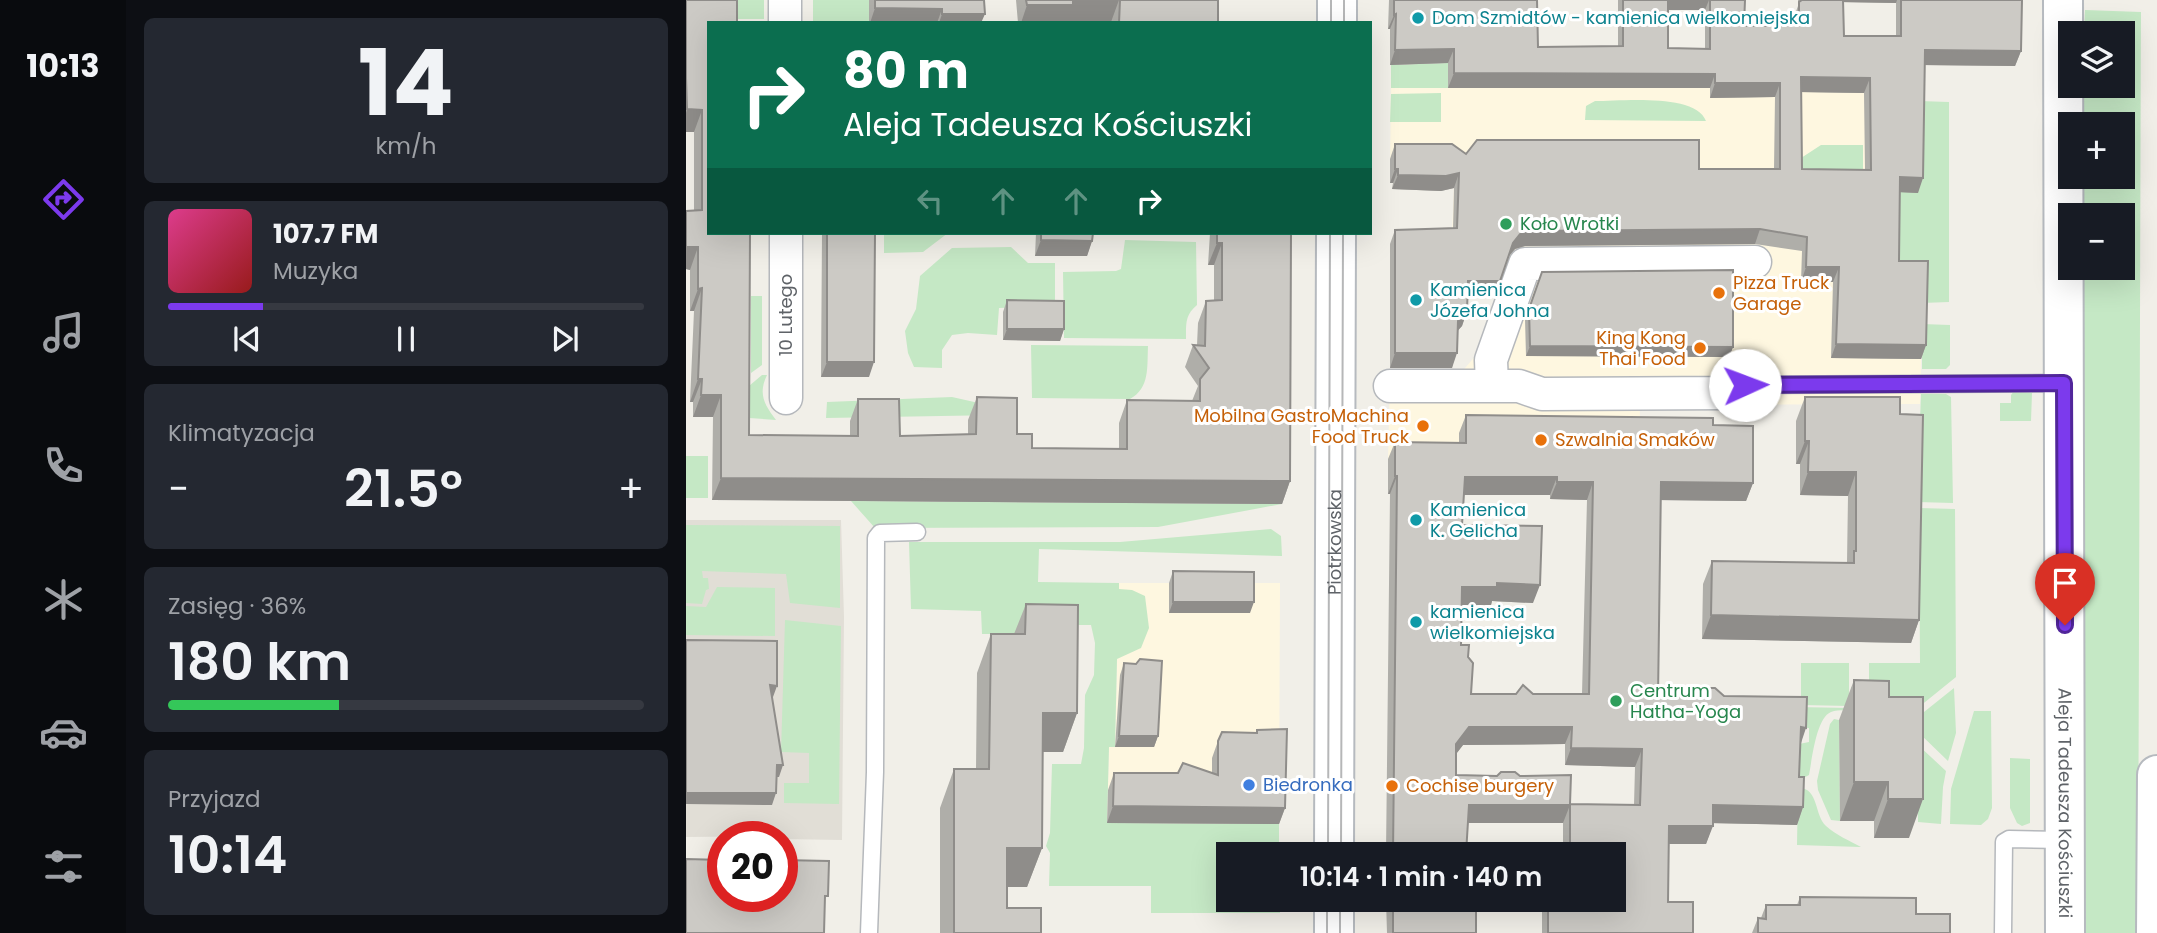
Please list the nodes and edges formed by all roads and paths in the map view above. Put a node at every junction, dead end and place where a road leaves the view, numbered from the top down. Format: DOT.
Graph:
graph roads {
  1 [pos="785,0"];
  2 [pos="1337,0"];
  3 [pos="2063,0"];
  4 [pos="785,21"];
  5 [pos="1337,21"];
  6 [pos="786,235"];
  7 [pos="1336,235"];
  8 [pos="1755,262"];
  9 [pos="2064,383"];
  10 [pos="1745,385"];
  11 [pos="1390,386"];
  12 [pos="1492,386"];
  13 [pos="786,398"];
  14 [pos="917,532"];
  15 [pos="2157,775"];
  16 [pos="2065,840"];
  17 [pos="1334,842"];
  18 [pos="1334,912"];
  19 [pos="869,933"];
  20 [pos="1334,933"];
  21 [pos="2003,933"];
  22 [pos="2065,933"];
  23 [pos="2156,933"];
  1 -- 4 [label="street"];
  2 -- 5 [label="street"];
  3 -- 9 [label="street, Aleja Tadeusza Kościuszki"];
  6 -- 13 [label="street, 10 Lutego"];
  7 -- 17 [label="street, Piotrkowska"];
  8 -- 12 [label="street"];
  9 -- 10 [label="lane"];
  9 -- 16 [label="street, Aleja Tadeusza Kościuszki"];
  10 -- 12 [label="street"];
  11 -- 12 [label="street"];
  14 -- 19 [label="lane"];
  15 -- 23 [label="street"];
  16 -- 21 [label="lane"];
  16 -- 22 [label="street, Aleja Tadeusza Kościuszki"];
  18 -- 20 [label="street"];
}
